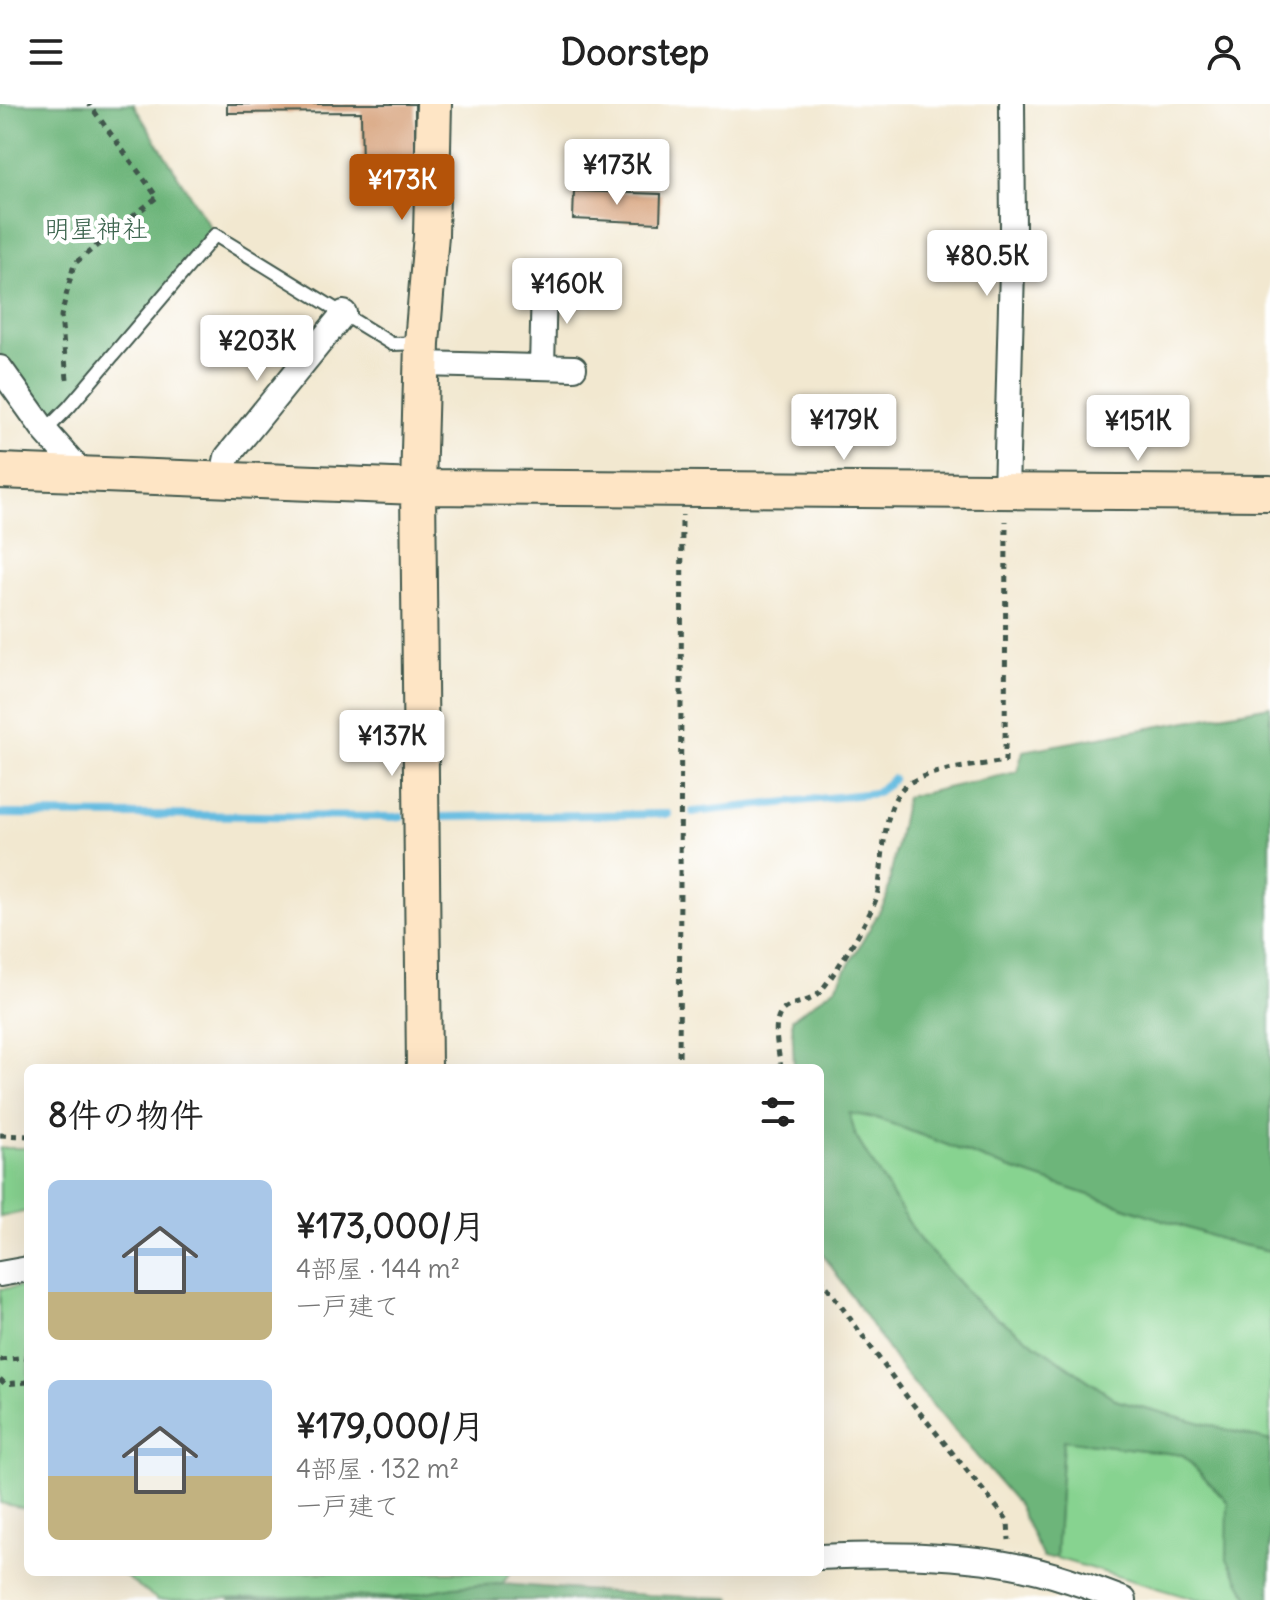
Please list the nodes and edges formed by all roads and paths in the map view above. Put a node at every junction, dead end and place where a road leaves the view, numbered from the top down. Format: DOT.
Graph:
graph roads {
  1 [pos="89,104"];
  2 [pos="434,104"];
  3 [pos="1012,104"];
  4 [pos="544,284"];
  5 [pos="344,313"];
  6 [pos="422,354"];
  7 [pos="542,367"];
  8 [pos="0,368"];
  9 [pos="574,368"];
  10 [pos="69,407"];
  11 [pos="45,431"];
  12 [pos="0,471"];
  13 [pos="83,474"];
  14 [pos="222,479"];
  15 [pos="418,487"];
  16 [pos="682,490"];
  17 [pos="1006,492"];
  18 [pos="1270,493"];
  19 [pos="424,1064"];
  20 [pos="679,1064"];
  21 [pos="781,1064"];
  22 [pos="0,1135"];
  23 [pos="24,1136"];
  24 [pos="24,1270"];
  25 [pos="0,1274"];
  26 [pos="824,1283"];
  27 [pos="24,1357"];
  28 [pos="0,1360"];
  29 [pos="0,1379"];
  30 [pos="24,1382"];
  31 [pos="824,1557"];
  32 [pos="1012,1565"];
  33 [pos="1124,1600"];
  1 -- 10 [label="path"];
  2 -- 6 [label="street"];
  3 -- 17 [label="street"];
  4 -- 7 [label="street"];
  5 -- 6 [label="lane"];
  5 -- 10 [label="lane"];
  5 -- 14 [label="street"];
  6 -- 7 [label="street"];
  6 -- 15 [label="street"];
  7 -- 9 [label="street"];
  8 -- 11 [label="street"];
  10 -- 11 [label="lane"];
  11 -- 13 [label="street"];
  12 -- 13 [label="street"];
  13 -- 14 [label="street"];
  14 -- 15 [label="street"];
  15 -- 16 [label="street"];
  15 -- 19 [label="street"];
  16 -- 17 [label="street"];
  16 -- 20 [label="path"];
  17 -- 18 [label="street"];
  17 -- 21 [label="path"];
  22 -- 23 [label="path"];
  24 -- 25 [label="street"];
  26 -- 32 [label="path"];
  27 -- 28 [label="path"];
  29 -- 30 [label="path"];
  31 -- 32 [label="street"];
  32 -- 33 [label="street"];
}
